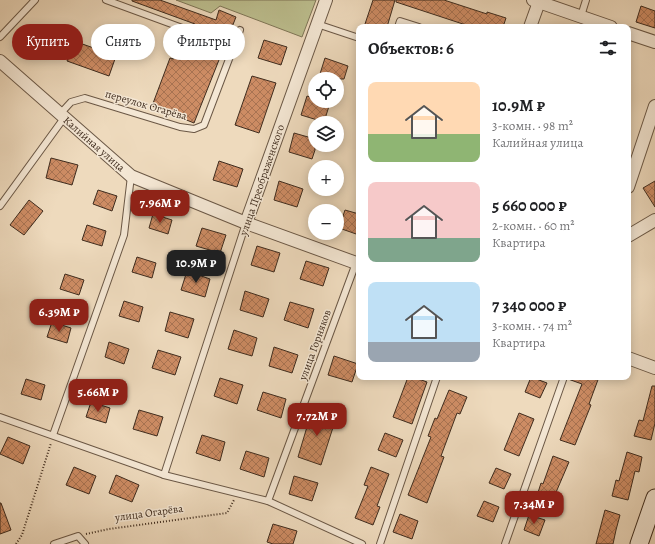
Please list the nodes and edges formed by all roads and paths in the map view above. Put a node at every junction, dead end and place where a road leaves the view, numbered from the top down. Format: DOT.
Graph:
graph roads {
  1 [pos="35,0"];
  2 [pos="106,0"];
  3 [pos="326,0"];
  4 [pos="586,0"];
  5 [pos="536,1"];
  6 [pos="581,16"];
  7 [pos="171,24"];
  8 [pos="317,24"];
  9 [pos="399,24"];
  10 [pos="410,24"];
  11 [pos="531,24"];
  12 [pos="603,24"];
  13 [pos="631,34"];
  14 [pos="0,37"];
  15 [pos="356,37"];
  16 [pos="655,42"];
  17 [pos="229,60"];
  18 [pos="0,61"];
  19 [pos="655,106"];
  20 [pos="62,116"];
  21 [pos="131,176"];
  22 [pos="631,178"];
  23 [pos="0,206"];
  24 [pos="655,220"];
  25 [pos="246,223"];
  26 [pos="631,234"];
  27 [pos="356,263"];
  28 [pos="356,266"];
  29 [pos="631,359"];
  30 [pos="655,368"];
  31 [pos="436,380"];
  32 [pos="563,380"];
  33 [pos="0,417"];
  34 [pos="54,435"];
  35 [pos="164,475"];
  36 [pos="237,493"];
  37 [pos="655,498"];
  38 [pos="268,501"];
  39 [pos="78,536"];
  40 [pos="16,544"];
  41 [pos="54,544"];
  42 [pos="85,544"];
  43 [pos="362,544"];
  44 [pos="380,544"];
  45 [pos="505,544"];
  46 [pos="639,544"];
  1 -- 14 [label="lane"];
  2 -- 7 [label="lane"];
  3 -- 8 [label="street, улица Преображенского"];
  4 -- 6 [label="lane"];
  5 -- 6 [label="street"];
  5 -- 11 [label="street"];
  6 -- 12 [label="street"];
  8 -- 15 [label="lane"];
  8 -- 25 [label="street, улица Преображенского"];
  9 -- 10 [label="lane"];
  13 -- 16 [label="street"];
  17 -- 20 [label="lane, переулок Огарёва"];
  18 -- 20 [label="street, Калийная улица"];
  19 -- 22 [label="street"];
  20 -- 21 [label="street, Калийная улица"];
  20 -- 23 [label="lane, переулок Огарёва"];
  21 -- 25 [label="street, Калийная улица"];
  21 -- 34 [label="lane"];
  24 -- 26 [label="street"];
  25 -- 27 [label="street, Калийная улица"];
  25 -- 35 [label="lane, улица Преображенского"];
  28 -- 38 [label="lane, улица Горняков"];
  29 -- 30 [label="street"];
  31 -- 44 [label="lane"];
  32 -- 45 [label="lane"];
  33 -- 34 [label="lane"];
  34 -- 35 [label="lane"];
  34 -- 40 [label="path"];
  35 -- 36 [label="lane"];
  36 -- 38 [label="lane"];
  36 -- 39 [label="path, улица Огарёва"];
  37 -- 46 [label="main road"];
  38 -- 43 [label="lane"];
  39 -- 41 [label="lane"];
  39 -- 42 [label="lane"];
}
